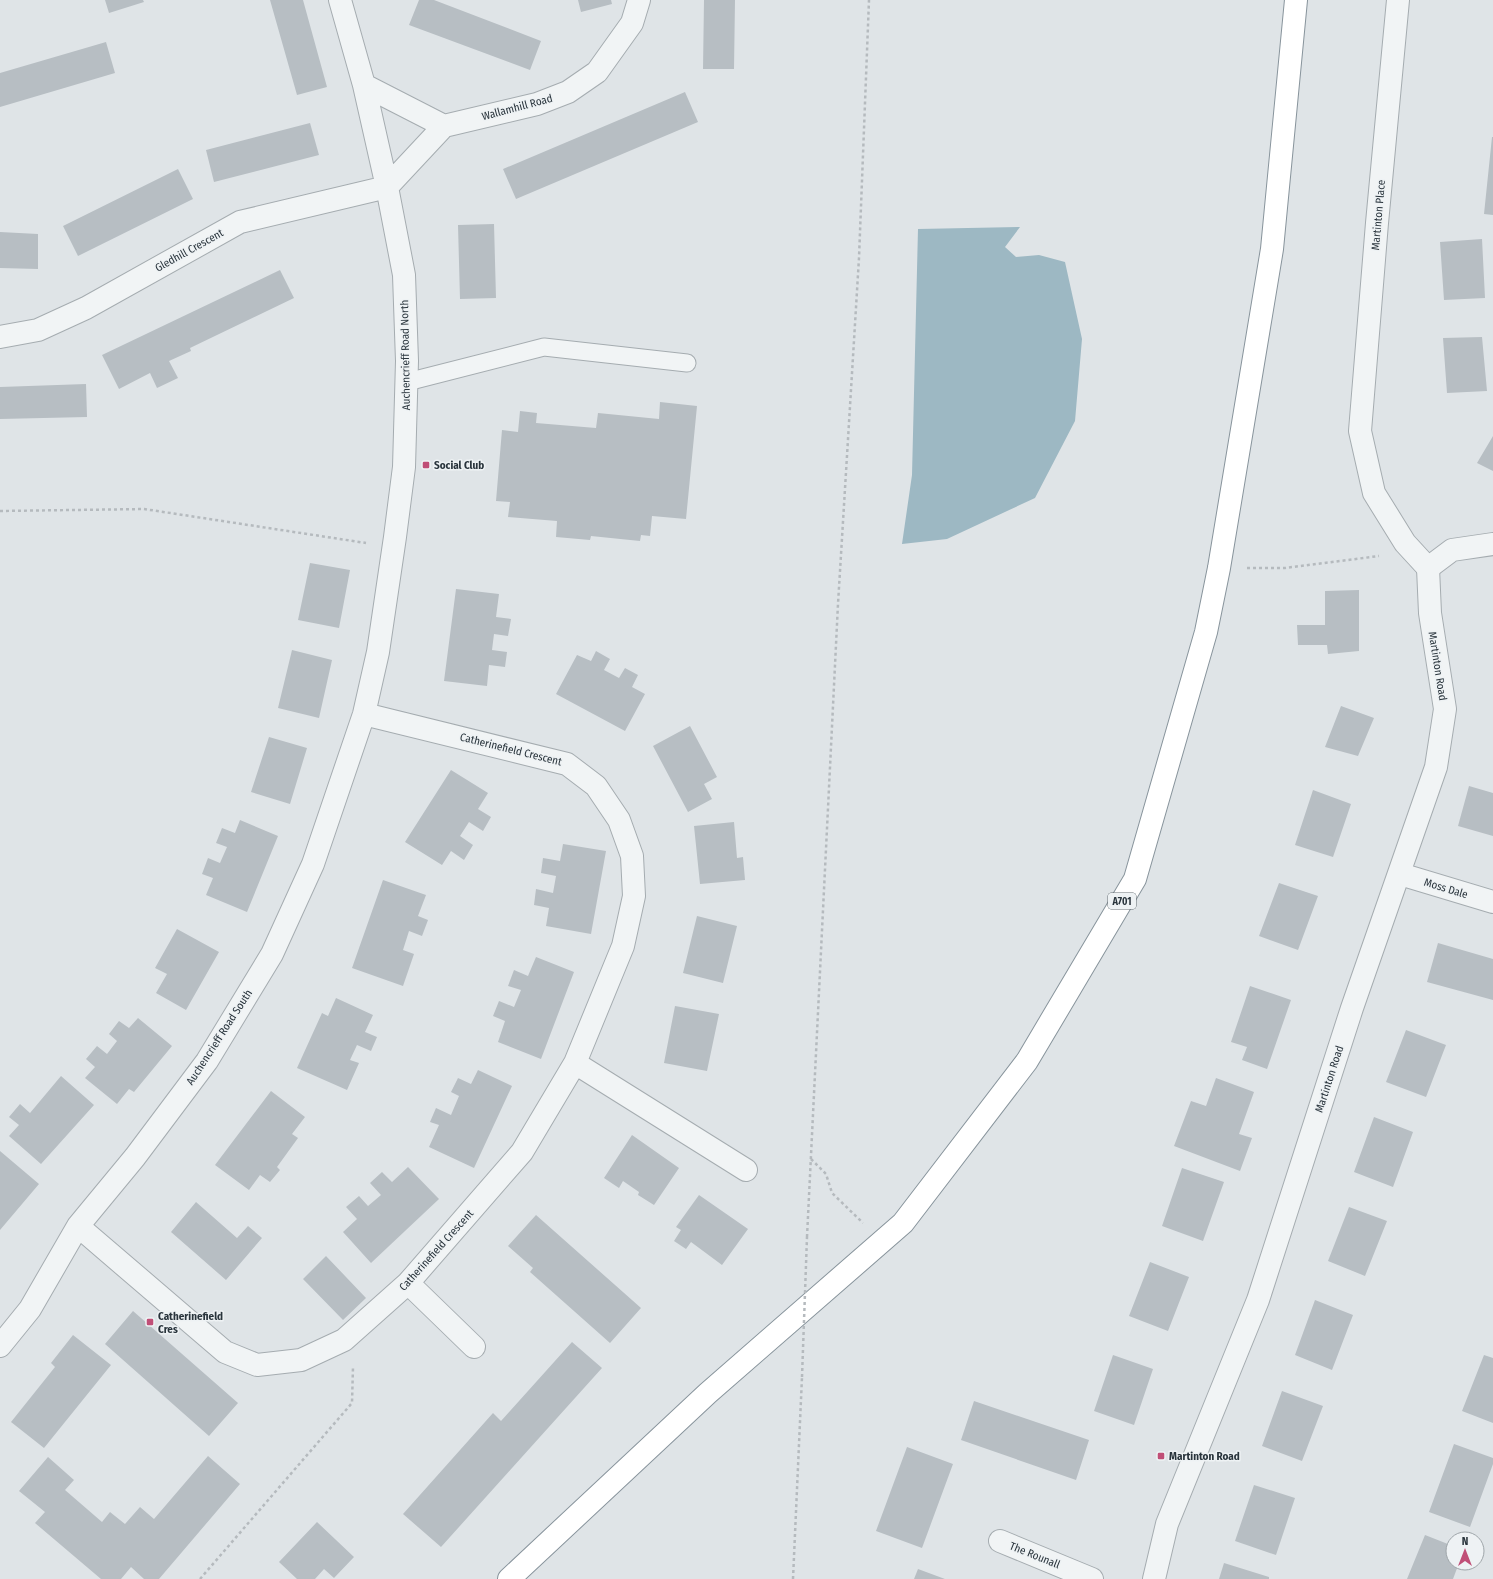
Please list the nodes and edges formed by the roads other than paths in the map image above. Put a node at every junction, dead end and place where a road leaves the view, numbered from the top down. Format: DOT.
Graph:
graph roads {
  1 [pos="340,0"];
  2 [pos="639,0"];
  3 [pos="1296,0"];
  4 [pos="1398,0"];
  5 [pos="364,85"];
  6 [pos="444,126"];
  7 [pos="388,187"];
  8 [pos="0,337"];
  9 [pos="687,363"];
  10 [pos="407,382"];
  11 [pos="1493,544"];
  12 [pos="1428,568"];
  13 [pos="364,714"];
  14 [pos="1400,874"];
  15 [pos="1493,902"];
  16 [pos="575,1063"];
  17 [pos="746,1170"];
  18 [pos="78,1226"];
  19 [pos="408,1283"];
  20 [pos="0,1346"];
  21 [pos="474,1347"];
  22 [pos="1000,1541"];
  23 [pos="509,1579"];
  24 [pos="1092,1579"];
  25 [pos="1154,1579"];
  1 -- 5 [label="street, Auchencrieff Road North"];
  2 -- 6 [label="street, Wallamhill Road"];
  3 -- 23 [label="highway, A701"];
  4 -- 12 [label="street, Martinton Place"];
  5 -- 6 [label="street"];
  5 -- 7 [label="street, Auchencrieff Road North"];
  6 -- 7 [label="street"];
  7 -- 8 [label="street, Gledhill Crescent"];
  7 -- 10 [label="street, Auchencrieff Road North"];
  9 -- 10 [label="lane"];
  10 -- 13 [label="street, Auchencrieff Road North"];
  11 -- 12 [label="street"];
  12 -- 14 [label="street, Martinton Road"];
  13 -- 16 [label="street, Catherinefield Crescent"];
  13 -- 18 [label="street, Auchencrieff Road South"];
  14 -- 15 [label="street, Moss Dale"];
  14 -- 25 [label="street, Martinton Road"];
  16 -- 17 [label="street"];
  16 -- 19 [label="street, Catherinefield Crescent"];
  18 -- 19 [label="street, Catherinefield Crescent"];
  18 -- 20 [label="street, Auchencrieff Road South"];
  19 -- 21 [label="street"];
  22 -- 24 [label="street, The Rounall"];
}
